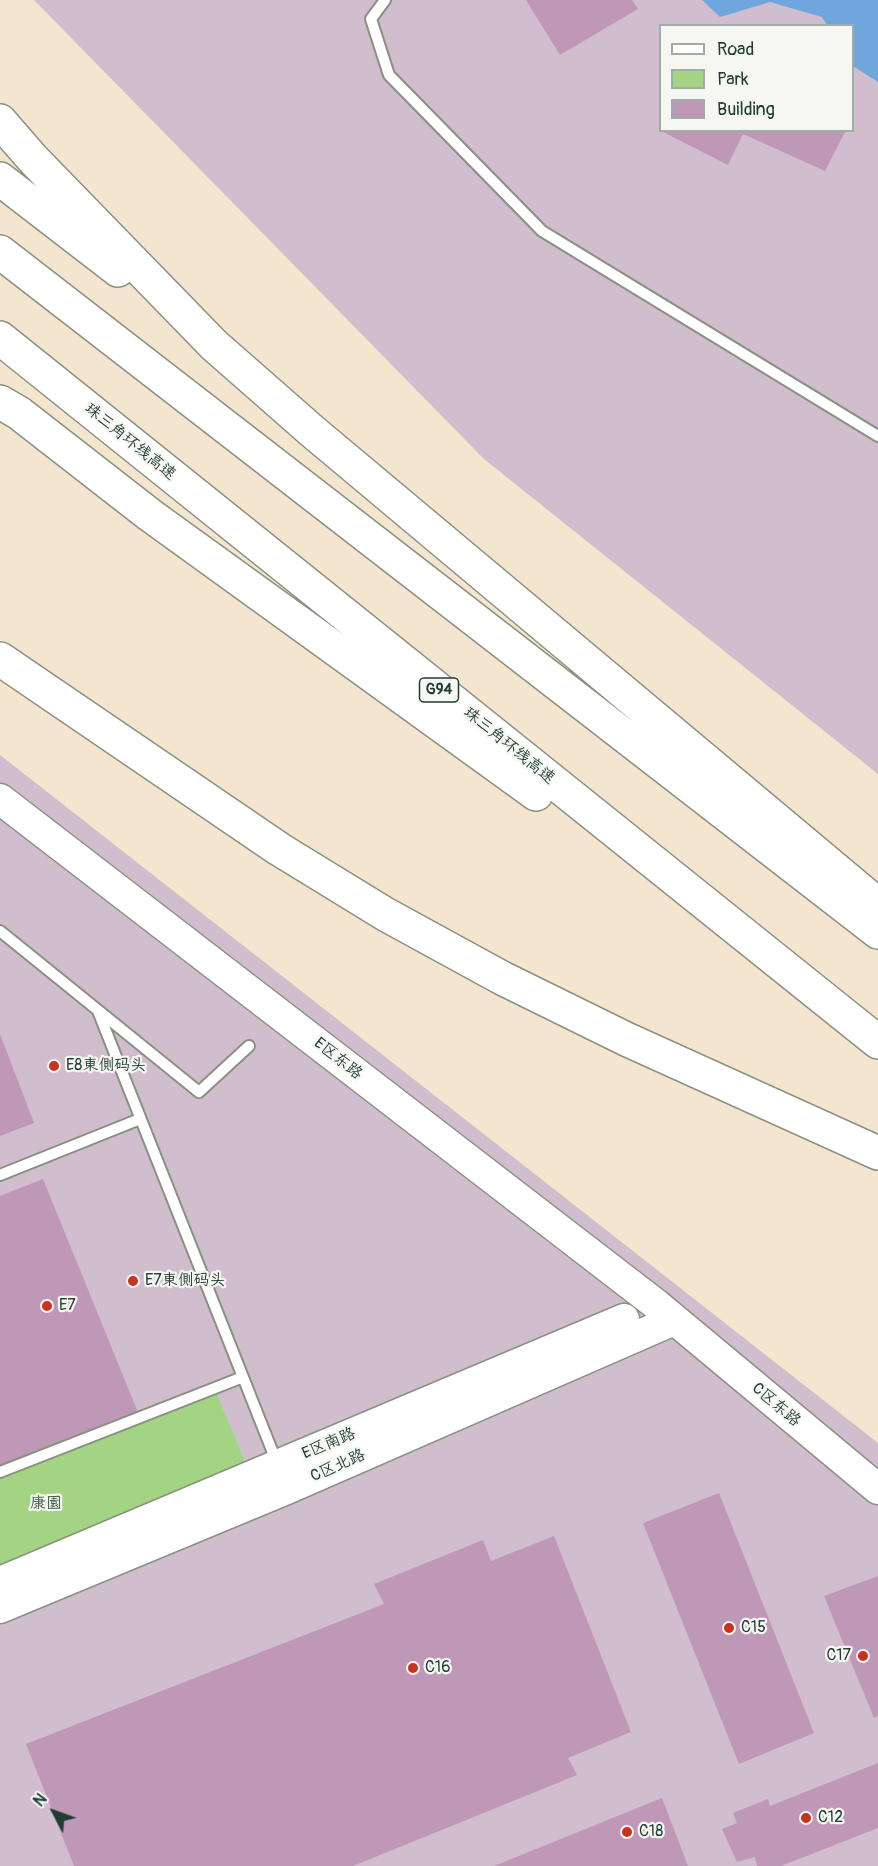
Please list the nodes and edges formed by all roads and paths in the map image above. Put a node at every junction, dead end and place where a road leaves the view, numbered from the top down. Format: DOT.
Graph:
graph roads {
  1 [pos="385,0"];
  2 [pos="0,120"];
  3 [pos="0,179"];
  4 [pos="0,252"];
  5 [pos="0,338"];
  6 [pos="214,345"];
  7 [pos="0,402"];
  8 [pos="878,436"];
  9 [pos="0,658"];
  10 [pos="0,799"];
  11 [pos="878,904"];
  12 [pos="0,931"];
  13 [pos="878,932"];
  14 [pos="98,1011"];
  15 [pos="878,1042"];
  16 [pos="249,1046"];
  17 [pos="140,1119"];
  18 [pos="878,1153"];
  19 [pos="0,1175"];
  20 [pos="666,1312"];
  21 [pos="243,1377"];
  22 [pos="0,1472"];
  23 [pos="283,1477"];
  24 [pos="878,1489"];
  25 [pos="0,1582"];
  26 [pos="0,1608"];
  1 -- 8 [label="lane"];
  2 -- 6 [label="highway"];
  3 -- 6 [label="highway"];
  4 -- 13 [label="highway"];
  5 -- 15 [label="highway, 珠三角环线高速 / G94"];
  6 -- 11 [label="highway"];
  7 -- 15 [label="highway"];
  9 -- 18 [label="highway"];
  10 -- 20 [label="street, E区东路"];
  12 -- 14 [label="lane"];
  14 -- 16 [label="lane"];
  14 -- 17 [label="lane"];
  17 -- 19 [label="lane"];
  17 -- 21 [label="lane"];
  20 -- 23 [label="street, C区北路"];
  20 -- 24 [label="street, C区东路"];
  21 -- 22 [label="lane"];
  21 -- 23 [label="lane"];
  23 -- 25 [label="street"];
  23 -- 26 [label="street, C区北路"];
}
